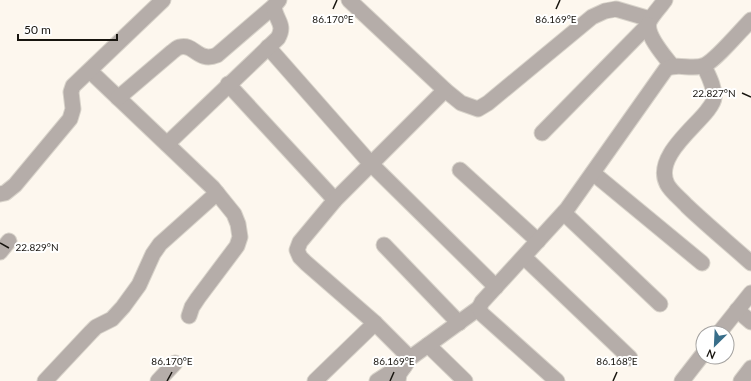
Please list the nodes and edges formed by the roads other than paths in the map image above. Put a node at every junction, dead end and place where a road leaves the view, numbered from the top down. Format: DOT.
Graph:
graph roads {
  1 [pos="163,0"];
  2 [pos="349,0"];
  3 [pos="666,0"];
  4 [pos="276,3"];
  5 [pos="751,20"];
  6 [pos="649,22"];
  7 [pos="268,47"];
  8 [pos="672,66"];
  9 [pos="704,66"];
  10 [pos="90,71"];
  11 [pos="228,84"];
  12 [pos="445,90"];
  13 [pos="118,98"];
  14 [pos="542,133"];
  15 [pos="167,144"];
  16 [pos="371,164"];
  17 [pos="460,170"];
  18 [pos="593,173"];
  19 [pos="217,193"];
  20 [pos="0,194"];
  21 [pos="335,200"];
  22 [pos="564,213"];
  23 [pos="538,241"];
  24 [pos="384,246"];
  25 [pos="524,257"];
  26 [pos="751,262"];
  27 [pos="702,263"];
  28 [pos="496,287"];
  29 [pos="751,293"];
  30 [pos="660,304"];
  31 [pos="479,308"];
  32 [pos="737,310"];
  33 [pos="189,316"];
  34 [pos="751,322"];
  35 [pos="375,323"];
  36 [pos="459,323"];
  37 [pos="725,325"];
  38 [pos="428,345"];
  39 [pos="630,358"];
  40 [pos="407,362"];
  41 [pos="175,363"];
  42 [pos="695,364"];
  43 [pos="751,368"];
  44 [pos="45,381"];
  45 [pos="158,381"];
  46 [pos="315,381"];
  47 [pos="377,381"];
  48 [pos="398,381"];
  49 [pos="465,381"];
  50 [pos="557,381"];
  51 [pos="682,381"];
  52 [pos="741,381"];
  1 -- 10 [label="street"];
  2 -- 12 [label="street"];
  3 -- 6 [label="street"];
  4 -- 7 [label="street"];
  4 -- 13 [label="street"];
  5 -- 9 [label="street"];
  6 -- 8 [label="street"];
  6 -- 12 [label="street"];
  6 -- 14 [label="street"];
  7 -- 11 [label="street"];
  7 -- 16 [label="street"];
  8 -- 9 [label="street"];
  8 -- 18 [label="street"];
  9 -- 26 [label="street"];
  10 -- 13 [label="street"];
  10 -- 20 [label="street"];
  11 -- 15 [label="street"];
  11 -- 21 [label="street"];
  12 -- 16 [label="street"];
  13 -- 15 [label="street"];
  15 -- 19 [label="street"];
  16 -- 21 [label="street"];
  16 -- 28 [label="street"];
  17 -- 23 [label="street"];
  18 -- 22 [label="street"];
  18 -- 27 [label="street"];
  19 -- 33 [label="street"];
  19 -- 44 [label="street"];
  21 -- 35 [label="street"];
  22 -- 23 [label="street"];
  22 -- 30 [label="street"];
  23 -- 25 [label="street"];
  24 -- 36 [label="street"];
  25 -- 28 [label="street"];
  25 -- 39 [label="street"];
  28 -- 31 [label="street"];
  29 -- 32 [label="street"];
  31 -- 36 [label="street"];
  31 -- 50 [label="street"];
  32 -- 34 [label="street"];
  32 -- 37 [label="street"];
  35 -- 40 [label="street"];
  35 -- 46 [label="street"];
  36 -- 38 [label="street"];
  38 -- 40 [label="street"];
  38 -- 49 [label="street"];
  40 -- 47 [label="street"];
  40 -- 48 [label="street"];
  41 -- 45 [label="street"];
  42 -- 51 [label="street"];
  43 -- 52 [label="street"];
}
